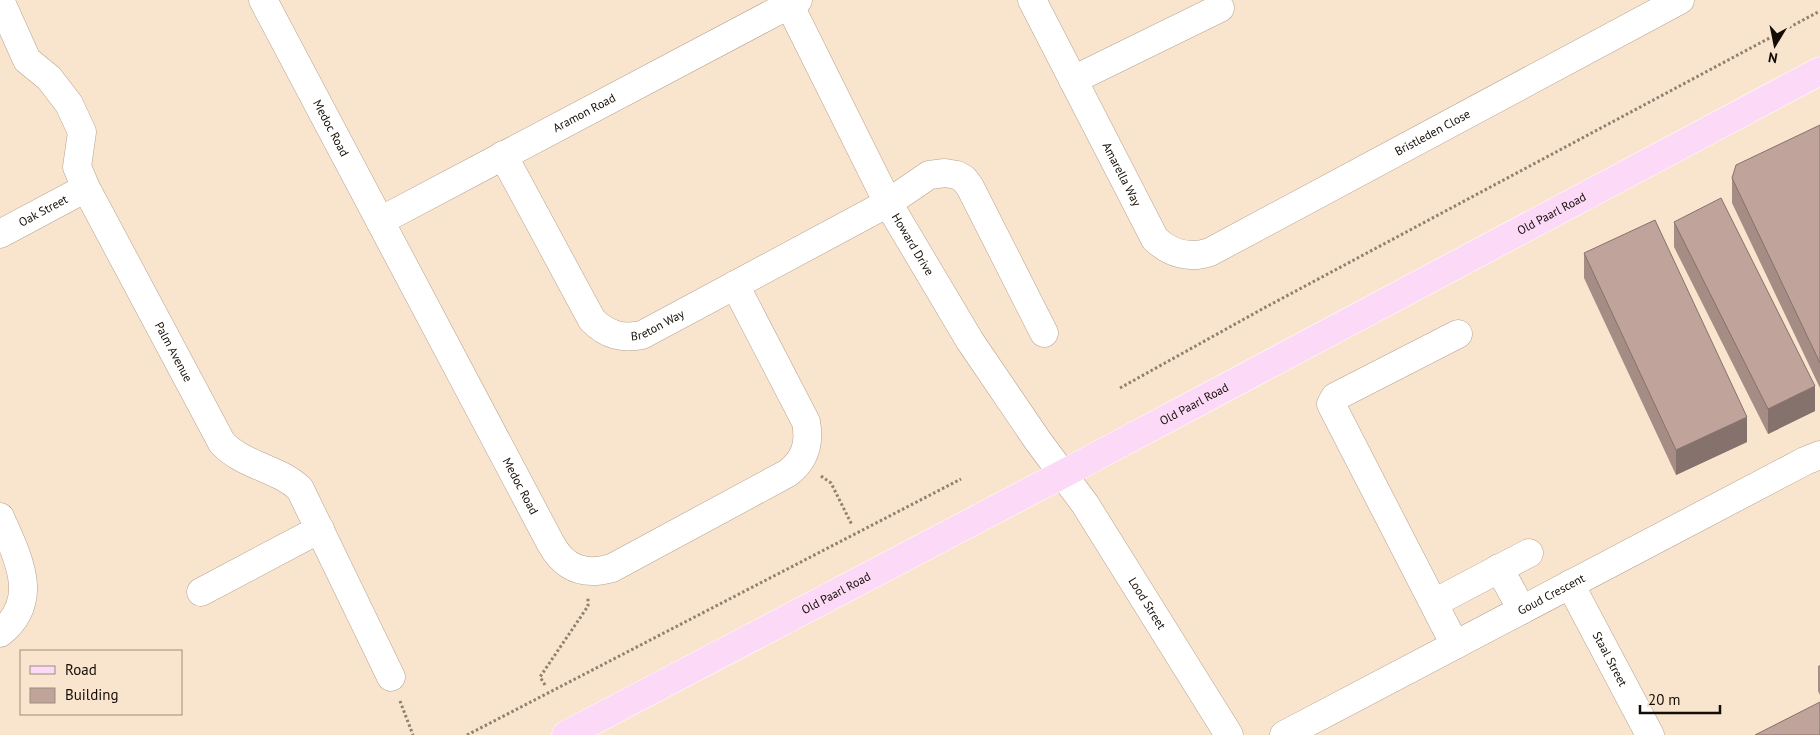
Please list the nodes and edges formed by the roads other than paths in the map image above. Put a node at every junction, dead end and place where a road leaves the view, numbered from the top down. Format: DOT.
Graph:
graph roads {
  1 [pos="0,0"];
  2 [pos="1032,0"];
  3 [pos="1680,0"];
  4 [pos="791,1"];
  5 [pos="271,3"];
  6 [pos="1220,8"];
  7 [pos="1820,71"];
  8 [pos="1073,80"];
  9 [pos="503,155"];
  10 [pos="86,188"];
  11 [pos="888,203"];
  12 [pos="380,220"];
  13 [pos="0,234"];
  14 [pos="1184,255"];
  15 [pos="736,285"];
  16 [pos="1044,333"];
  17 [pos="1458,334"];
  18 [pos="1820,455"];
  19 [pos="1063,474"];
  20 [pos="0,517"];
  21 [pos="320,529"];
  22 [pos="1529,553"];
  23 [pos="1499,568"];
  24 [pos="1570,584"];
  25 [pos="201,592"];
  26 [pos="1434,603"];
  27 [pos="1522,610"];
  28 [pos="0,633"];
  29 [pos="1455,645"];
  30 [pos="391,677"];
  31 [pos="566,735"];
  32 [pos="1229,735"];
  33 [pos="1284,735"];
  34 [pos="1650,735"];
  1 -- 10 [label="street, Palm Avenue"];
  2 -- 8 [label="street, Amarella Way"];
  3 -- 14 [label="street, Bristleden Close"];
  4 -- 9 [label="street, Aramon Road"];
  4 -- 11 [label="street, Howard Drive"];
  5 -- 12 [label="street, Medoc Road"];
  6 -- 8 [label="street"];
  7 -- 19 [label="main road, Old Paarl Road"];
  8 -- 14 [label="street, Amarella Way"];
  9 -- 12 [label="street, Aramon Road"];
  9 -- 15 [label="street, Breton Way"];
  10 -- 13 [label="street, Oak Street"];
  10 -- 21 [label="street, Palm Avenue"];
  11 -- 15 [label="street, Breton Way"];
  11 -- 16 [label="street, Breton Way"];
  11 -- 19 [label="street, Howard Drive"];
  12 -- 15 [label="street, Medoc Road"];
  17 -- 26 [label="street"];
  18 -- 24 [label="street, Goud Crescent"];
  19 -- 31 [label="main road, Old Paarl Road"];
  19 -- 32 [label="street, Lood Street"];
  20 -- 28 [label="street"];
  21 -- 25 [label="street"];
  21 -- 30 [label="street, Palm Avenue"];
  22 -- 23 [label="street"];
  23 -- 26 [label="street"];
  23 -- 27 [label="street"];
  24 -- 27 [label="street, Goud Crescent"];
  24 -- 34 [label="street, Staal Street"];
  26 -- 29 [label="street"];
  27 -- 29 [label="street, Goud Crescent"];
  29 -- 33 [label="street, Goud Crescent"];
}
